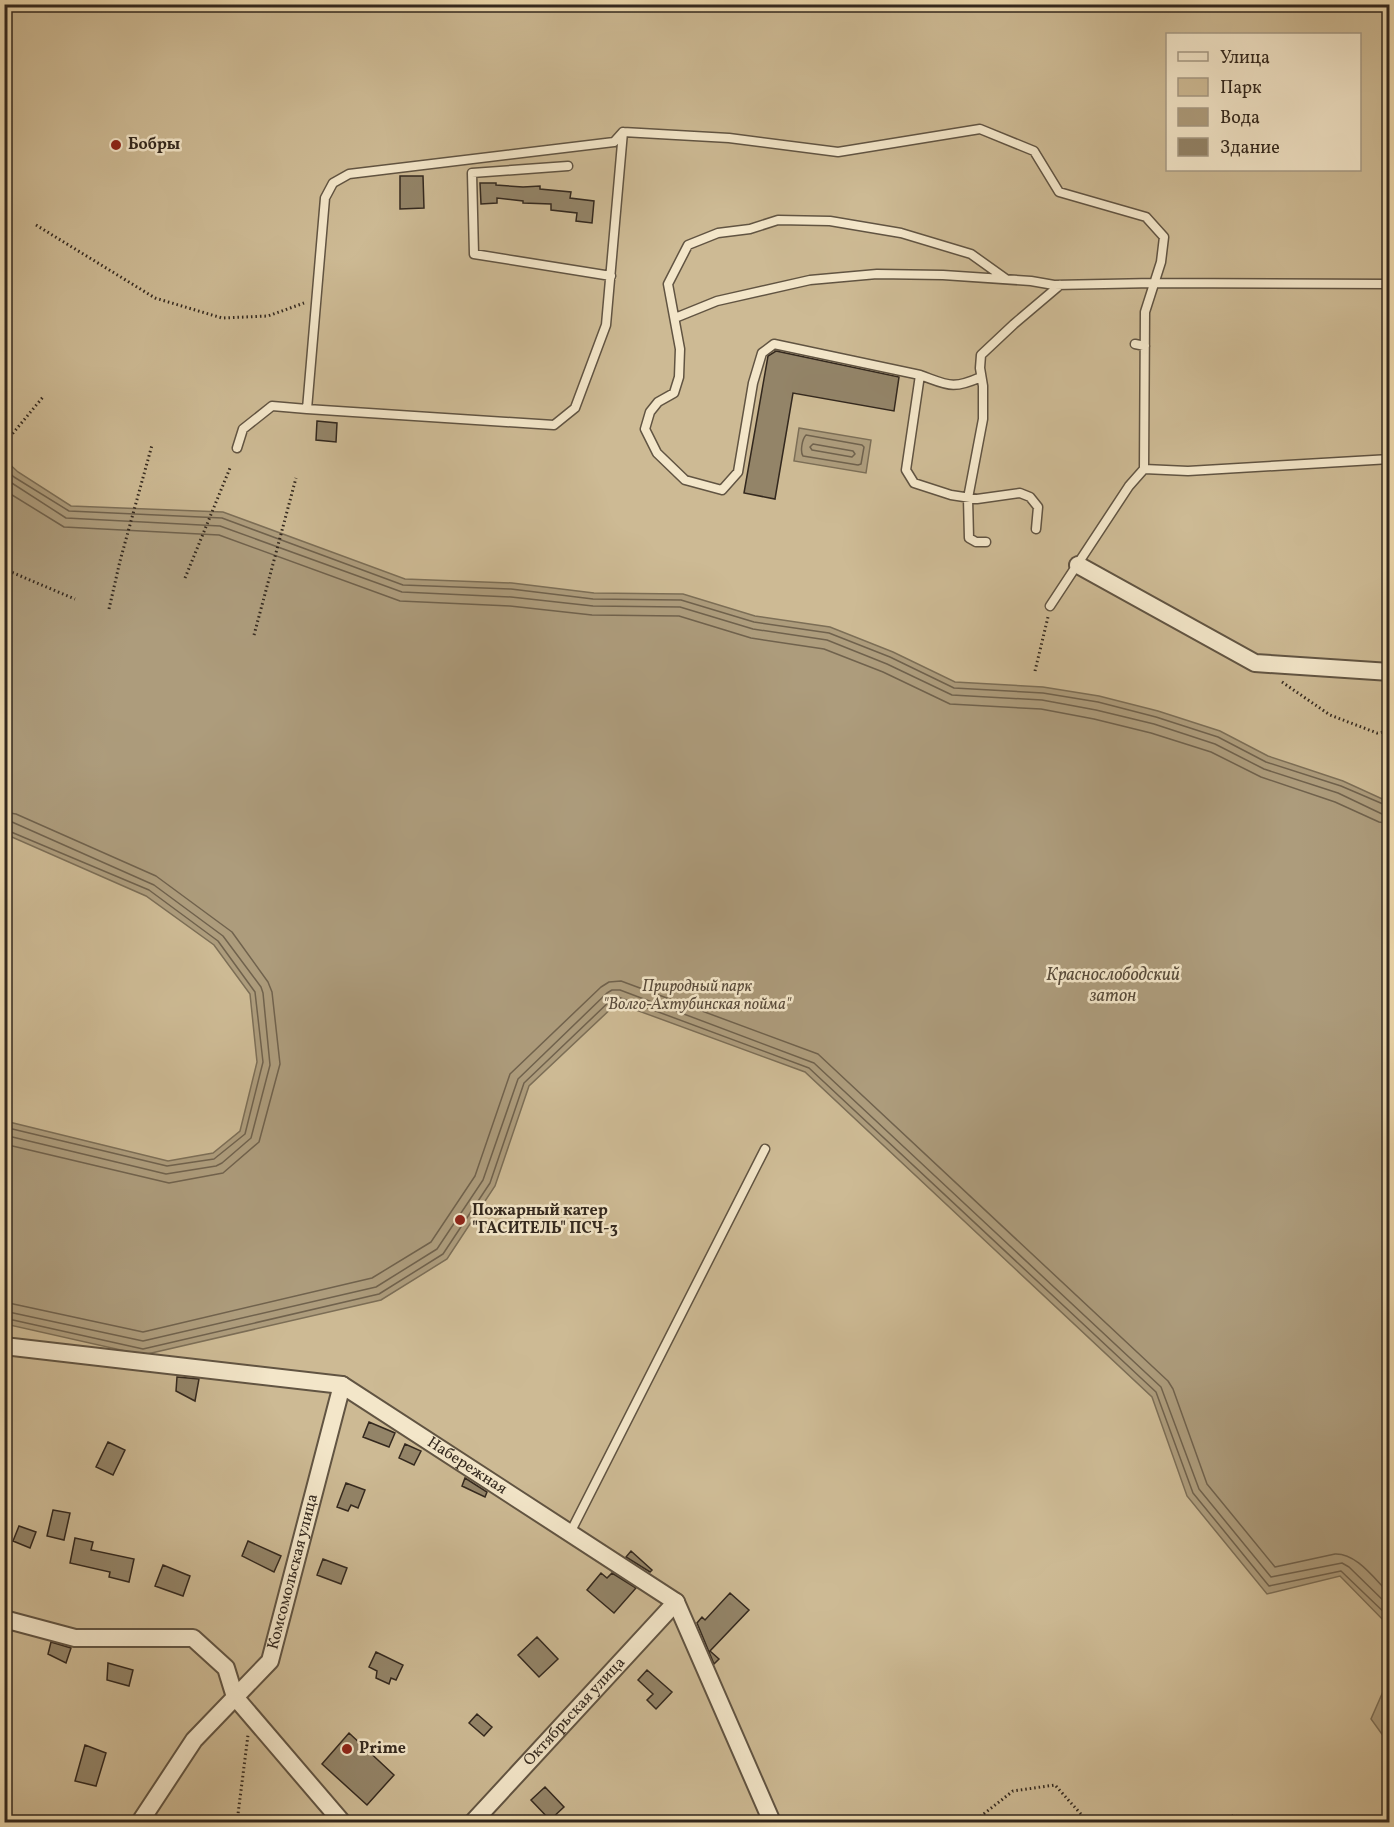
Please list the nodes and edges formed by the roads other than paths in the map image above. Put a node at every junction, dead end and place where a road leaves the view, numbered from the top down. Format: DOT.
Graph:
graph roads {
  1 [pos="623,132"];
  2 [pos="568,166"];
  3 [pos="611,276"];
  4 [pos="1006,279"];
  5 [pos="1154,283"];
  6 [pos="1389,284"];
  7 [pos="1060,285"];
  8 [pos="675,318"];
  9 [pos="1135,344"];
  10 [pos="1145,346"];
  11 [pos="920,375"];
  12 [pos="981,377"];
  13 [pos="307,410"];
  14 [pos="237,448"];
  15 [pos="1389,459"];
  16 [pos="1144,469"];
  17 [pos="968,498"];
  18 [pos="1036,528"];
  19 [pos="986,542"];
  20 [pos="1078,565"];
  21 [pos="1050,606"];
  22 [pos="1389,672"];
  23 [pos="765,1149"];
  24 [pos="4,1346"];
  25 [pos="342,1385"];
  26 [pos="570,1533"];
  27 [pos="676,1602"];
  28 [pos="4,1619"];
  29 [pos="235,1697"];
  30 [pos="140,1822"];
  31 [pos="342,1822"];
  32 [pos="472,1822"];
  33 [pos="772,1822"];
  1 -- 3 [label="lane"];
  1 -- 5 [label="lane"];
  1 -- 13 [label="lane"];
  2 -- 3 [label="lane"];
  3 -- 13 [label="lane"];
  4 -- 7 [label="lane"];
  4 -- 8 [label="lane"];
  4 -- 8 [label="lane"];
  5 -- 6 [label="lane"];
  5 -- 7 [label="lane"];
  5 -- 10 [label="lane"];
  7 -- 12 [label="lane"];
  8 -- 11 [label="lane"];
  9 -- 10 [label="lane"];
  10 -- 16 [label="lane"];
  11 -- 12 [label="lane"];
  11 -- 17 [label="lane"];
  12 -- 17 [label="lane"];
  13 -- 14 [label="lane"];
  15 -- 16 [label="lane"];
  16 -- 20 [label="lane"];
  17 -- 18 [label="lane"];
  17 -- 19 [label="lane"];
  20 -- 21 [label="lane"];
  20 -- 22 [label="street"];
  23 -- 26 [label="lane"];
  24 -- 25 [label="street, Набережная"];
  25 -- 26 [label="street, Набережная"];
  25 -- 29 [label="street, Комсомольская улица"];
  26 -- 27 [label="street, Набережная"];
  27 -- 32 [label="street, Октябрьская улица"];
  27 -- 33 [label="street"];
  28 -- 29 [label="street"];
  29 -- 30 [label="street, Комсомольская улица"];
  29 -- 31 [label="street"];
}
